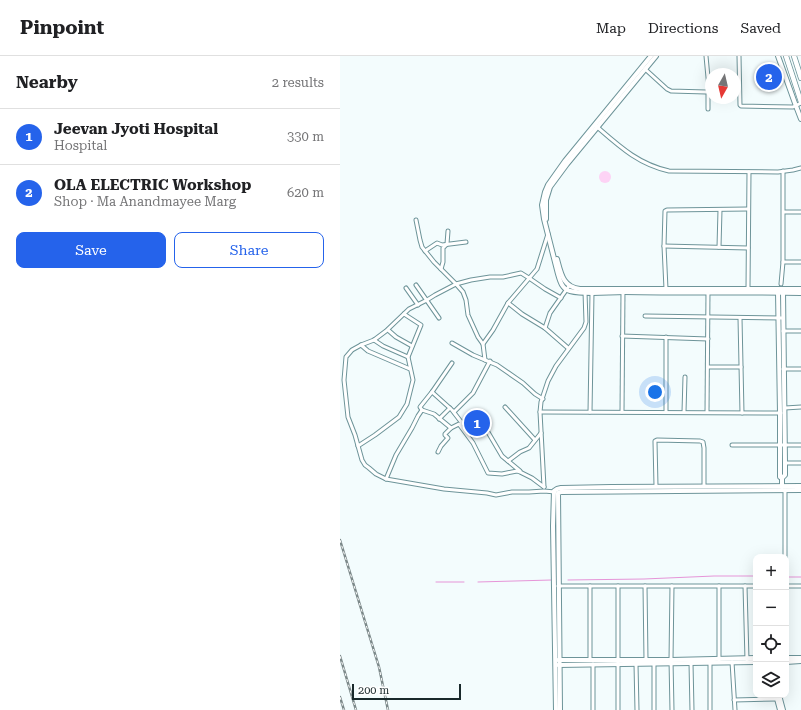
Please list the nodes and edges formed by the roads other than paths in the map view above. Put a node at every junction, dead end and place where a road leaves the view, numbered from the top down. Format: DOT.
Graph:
graph roads {
  1 [pos="650,56"];
  2 [pos="656,56"];
  3 [pos="706,56"];
  4 [pos="739,56"];
  5 [pos="778,56"];
  6 [pos="786,56"];
  7 [pos="794,56"];
  8 [pos="707,68"];
  9 [pos="645,69"];
  10 [pos="801,78"];
  11 [pos="705,92"];
  12 [pos="801,102"];
  13 [pos="708,104"];
  14 [pos="796,106"];
  15 [pos="708,109"];
  16 [pos="801,118"];
  17 [pos="596,126"];
  18 [pos="801,168"];
  19 [pos="783,171"];
  20 [pos="749,172"];
  21 [pos="544,207"];
  22 [pos="748,209"];
  23 [pos="720,210"];
  24 [pos="784,212"];
  25 [pos="801,212"];
  26 [pos="416,220"];
  27 [pos="448,231"];
  28 [pos="548,234"];
  29 [pos="466,242"];
  30 [pos="446,245"];
  31 [pos="664,246"];
  32 [pos="719,247"];
  33 [pos="748,248"];
  34 [pos="425,251"];
  35 [pos="782,262"];
  36 [pos="801,262"];
  37 [pos="441,269"];
  38 [pos="529,278"];
  39 [pos="456,284"];
  40 [pos="416,285"];
  41 [pos="406,288"];
  42 [pos="568,288"];
  43 [pos="666,289"];
  44 [pos="748,289"];
  45 [pos="780,289"];
  46 [pos="801,289"];
  47 [pos="623,290"];
  48 [pos="585,291"];
  49 [pos="708,291"];
  50 [pos="592,293"];
  51 [pos="801,293"];
  52 [pos="561,298"];
  53 [pos="427,300"];
  54 [pos="508,303"];
  55 [pos="418,305"];
  56 [pos="404,314"];
  57 [pos="645,316"];
  58 [pos="439,318"];
  59 [pos="709,318"];
  60 [pos="740,318"];
  61 [pos="780,318"];
  62 [pos="545,328"];
  63 [pos="388,330"];
  64 [pos="783,331"];
  65 [pos="801,331"];
  66 [pos="622,336"];
  67 [pos="666,337"];
  68 [pos="708,339"];
  69 [pos="374,340"];
  70 [pos="452,343"];
  71 [pos="483,344"];
  72 [pos="361,345"];
  73 [pos="412,346"];
  74 [pos="568,348"];
  75 [pos="408,357"];
  76 [pos="485,360"];
  77 [pos="490,361"];
  78 [pos="452,363"];
  79 [pos="708,367"];
  80 [pos="741,367"];
  81 [pos="410,369"];
  82 [pos="784,369"];
  83 [pos="801,369"];
  84 [pos="685,378"];
  85 [pos="432,392"];
  86 [pos="542,399"];
  87 [pos="506,407"];
  88 [pos="801,407"];
  89 [pos="450,408"];
  90 [pos="422,410"];
  91 [pos="783,411"];
  92 [pos="454,412"];
  93 [pos="540,412"];
  94 [pos="590,412"];
  95 [pos="622,412"];
  96 [pos="666,412"];
  97 [pos="684,412"];
  98 [pos="707,412"];
  99 [pos="742,413"];
  100 [pos="439,419"];
  101 [pos="461,424"];
  102 [pos="451,428"];
  103 [pos="541,433"];
  104 [pos="535,440"];
  105 [pos="782,445"];
  106 [pos="801,445"];
  107 [pos="358,446"];
  108 [pos="732,446"];
  109 [pos="438,452"];
  110 [pos="508,461"];
  111 [pos="785,463"];
  112 [pos="801,463"];
  113 [pos="520,472"];
  114 [pos="782,478"];
  115 [pos="386,480"];
  116 [pos="656,486"];
  117 [pos="704,486"];
  118 [pos="801,486"];
  119 [pos="784,488"];
  120 [pos="544,489"];
  121 [pos="801,490"];
  122 [pos="553,492"];
  123 [pos="559,493"];
  124 [pos="785,554"];
  125 [pos="558,586"];
  126 [pos="590,586"];
  127 [pos="618,586"];
  128 [pos="645,586"];
  129 [pos="672,586"];
  130 [pos="719,586"];
  131 [pos="745,586"];
  132 [pos="753,586"];
  133 [pos="789,586"];
  134 [pos="801,586"];
  135 [pos="789,658"];
  136 [pos="801,658"];
  137 [pos="753,659"];
  138 [pos="557,660"];
  139 [pos="590,660"];
  140 [pos="747,660"];
  141 [pos="719,661"];
  142 [pos="753,661"];
  143 [pos="801,661"];
  144 [pos="618,662"];
  145 [pos="646,662"];
  146 [pos="672,662"];
  147 [pos="732,662"];
  148 [pos="789,662"];
  149 [pos="654,663"];
  150 [pos="691,663"];
  151 [pos="710,663"];
  152 [pos="593,664"];
  153 [pos="636,664"];
  154 [pos="557,666"];
  155 [pos="756,698"];
  156 [pos="778,698"];
  157 [pos="779,698"];
  158 [pos="734,700"];
  159 [pos="556,710"];
  160 [pos="560,710"];
  161 [pos="593,710"];
  162 [pos="618,710"];
  163 [pos="637,710"];
  164 [pos="654,710"];
  165 [pos="672,710"];
  166 [pos="692,710"];
  167 [pos="710,710"];
  168 [pos="735,710"];
  169 [pos="780,710"];
  170 [pos="783,710"];
  1 -- 17 [label="street"];
  2 -- 9 [label="street"];
  3 -- 8 [label="street"];
  4 -- 14 [label="street"];
  5 -- 14 [label="street"];
  6 -- 12 [label="main road"];
  7 -- 10 [label="main road"];
  9 -- 11 [label="street"];
  9 -- 17 [label="street"];
  12 -- 14 [label="street"];
  13 -- 15 [label="street"];
  14 -- 16 [label="street"];
  17 -- 20 [label="street"];
  17 -- 21 [label="street"];
  18 -- 19 [label="street"];
  19 -- 20 [label="street"];
  19 -- 24 [label="street"];
  20 -- 22 [label="street"];
  21 -- 28 [label="street"];
  21 -- 42 [label="street"];
  22 -- 23 [label="street"];
  22 -- 33 [label="street"];
  23 -- 31 [label="street"];
  23 -- 32 [label="street"];
  24 -- 25 [label="street"];
  24 -- 35 [label="street"];
  26 -- 34 [label="street"];
  27 -- 30 [label="street"];
  28 -- 38 [label="street"];
  28 -- 42 [label="street"];
  29 -- 30 [label="street"];
  30 -- 34 [label="street"];
  30 -- 37 [label="street"];
  31 -- 32 [label="street"];
  31 -- 43 [label="street"];
  32 -- 33 [label="street"];
  33 -- 44 [label="street"];
  34 -- 37 [label="street"];
  35 -- 36 [label="street"];
  35 -- 45 [label="street"];
  37 -- 39 [label="street"];
  38 -- 39 [label="street"];
  38 -- 52 [label="street"];
  38 -- 54 [label="street"];
  39 -- 53 [label="street"];
  39 -- 71 [label="street"];
  40 -- 53 [label="street"];
  41 -- 55 [label="street"];
  42 -- 48 [label="street"];
  42 -- 52 [label="street"];
  43 -- 47 [label="street"];
  43 -- 49 [label="street"];
  44 -- 45 [label="street"];
  44 -- 49 [label="street"];
  45 -- 46 [label="street"];
  45 -- 49 [label="street"];
  45 -- 51 [label="street"];
  45 -- 61 [label="street"];
  47 -- 48 [label="street"];
  47 -- 49 [label="street"];
  47 -- 50 [label="street"];
  47 -- 66 [label="street"];
  48 -- 50 [label="street"];
  48 -- 74 [label="street"];
  49 -- 59 [label="street"];
  50 -- 94 [label="street"];
  52 -- 62 [label="street"];
  53 -- 55 [label="street"];
  53 -- 58 [label="street"];
  54 -- 62 [label="street"];
  54 -- 71 [label="street"];
  55 -- 56 [label="street"];
  56 -- 63 [label="street"];
  56 -- 73 [label="street"];
  57 -- 59 [label="street"];
  59 -- 60 [label="street"];
  59 -- 68 [label="street"];
  60 -- 61 [label="street"];
  60 -- 80 [label="street"];
  61 -- 64 [label="street"];
  61 -- 91 [label="street"];
  62 -- 74 [label="street"];
  63 -- 69 [label="street"];
  63 -- 73 [label="street"];
  64 -- 65 [label="street"];
  64 -- 82 [label="street"];
  66 -- 67 [label="street"];
  66 -- 95 [label="street"];
  67 -- 68 [label="street"];
  67 -- 96 [label="street"];
  68 -- 79 [label="street"];
  69 -- 72 [label="street"];
  69 -- 75 [label="street"];
  70 -- 76 [label="street"];
  71 -- 76 [label="street"];
  72 -- 81 [label="street"];
  72 -- 107 [label="street"];
  73 -- 75 [label="street"];
  74 -- 86 [label="street"];
  75 -- 81 [label="street"];
  76 -- 77 [label="street"];
  77 -- 86 [label="street"];
  77 -- 92 [label="street"];
  78 -- 85 [label="street"];
  79 -- 80 [label="street"];
  79 -- 98 [label="street"];
  80 -- 99 [label="street"];
  81 -- 107 [label="street"];
  82 -- 83 [label="street"];
  82 -- 91 [label="street"];
  84 -- 97 [label="street"];
  85 -- 89 [label="street"];
  85 -- 90 [label="street"];
  86 -- 93 [label="street"];
  87 -- 104 [label="street"];
  88 -- 91 [label="street"];
  89 -- 92 [label="street"];
  89 -- 100 [label="street"];
  90 -- 100 [label="street"];
  90 -- 115 [label="street"];
  91 -- 99 [label="street"];
  91 -- 105 [label="street"];
  92 -- 101 [label="street"];
  93 -- 94 [label="street"];
  93 -- 103 [label="street"];
  94 -- 95 [label="street"];
  95 -- 96 [label="street"];
  96 -- 97 [label="street"];
  97 -- 98 [label="street"];
  98 -- 99 [label="street"];
  100 -- 102 [label="street"];
  101 -- 102 [label="street"];
  101 -- 110 [label="street"];
  101 -- 113 [label="street"];
  102 -- 109 [label="street"];
  103 -- 104 [label="street"];
  103 -- 120 [label="street"];
  104 -- 110 [label="street"];
  105 -- 106 [label="street"];
  105 -- 108 [label="street"];
  105 -- 111 [label="street"];
  105 -- 114 [label="street"];
  107 -- 115 [label="street"];
  110 -- 113 [label="street"];
  111 -- 112 [label="street"];
  111 -- 114 [label="street"];
  113 -- 120 [label="street"];
  114 -- 119 [label="street"];
  115 -- 120 [label="street"];
  116 -- 117 [label="street"];
  116 -- 117 [label="street"];
  116 -- 122 [label="street"];
  117 -- 119 [label="street"];
  118 -- 119 [label="street"];
  119 -- 121 [label="street"];
  119 -- 123 [label="street"];
  119 -- 124 [label="street"];
  120 -- 122 [label="street"];
  122 -- 123 [label="street"];
  122 -- 138 [label="street"];
  123 -- 125 [label="street"];
  125 -- 126 [label="street"];
  125 -- 138 [label="street"];
  126 -- 127 [label="street"];
  126 -- 139 [label="street"];
  127 -- 128 [label="street"];
  127 -- 144 [label="street"];
  128 -- 129 [label="street"];
  128 -- 145 [label="street"];
  129 -- 130 [label="street"];
  129 -- 146 [label="street"];
  130 -- 131 [label="street"];
  130 -- 141 [label="street"];
  131 -- 132 [label="street"];
  131 -- 140 [label="street"];
  133 -- 134 [label="street"];
  135 -- 136 [label="street"];
  137 -- 140 [label="street"];
  138 -- 139 [label="street"];
  138 -- 154 [label="street"];
  139 -- 144 [label="street"];
  140 -- 141 [label="street"];
  140 -- 142 [label="street"];
  140 -- 147 [label="street"];
  141 -- 146 [label="street"];
  141 -- 147 [label="street"];
  141 -- 151 [label="street"];
  143 -- 148 [label="street"];
  144 -- 145 [label="street"];
  144 -- 152 [label="street"];
  144 -- 153 [label="street"];
  144 -- 162 [label="street"];
  145 -- 146 [label="street"];
  145 -- 149 [label="street"];
  145 -- 153 [label="street"];
  146 -- 149 [label="street"];
  146 -- 150 [label="street"];
  146 -- 165 [label="street"];
  147 -- 158 [label="street"];
  149 -- 164 [label="street"];
  150 -- 151 [label="street"];
  150 -- 166 [label="street"];
  151 -- 167 [label="street"];
  152 -- 154 [label="street"];
  152 -- 161 [label="street"];
  153 -- 163 [label="street"];
  154 -- 159 [label="street"];
  154 -- 160 [label="street"];
  155 -- 158 [label="street"];
  156 -- 169 [label="street"];
  157 -- 170 [label="street"];
  158 -- 168 [label="street"];
}
